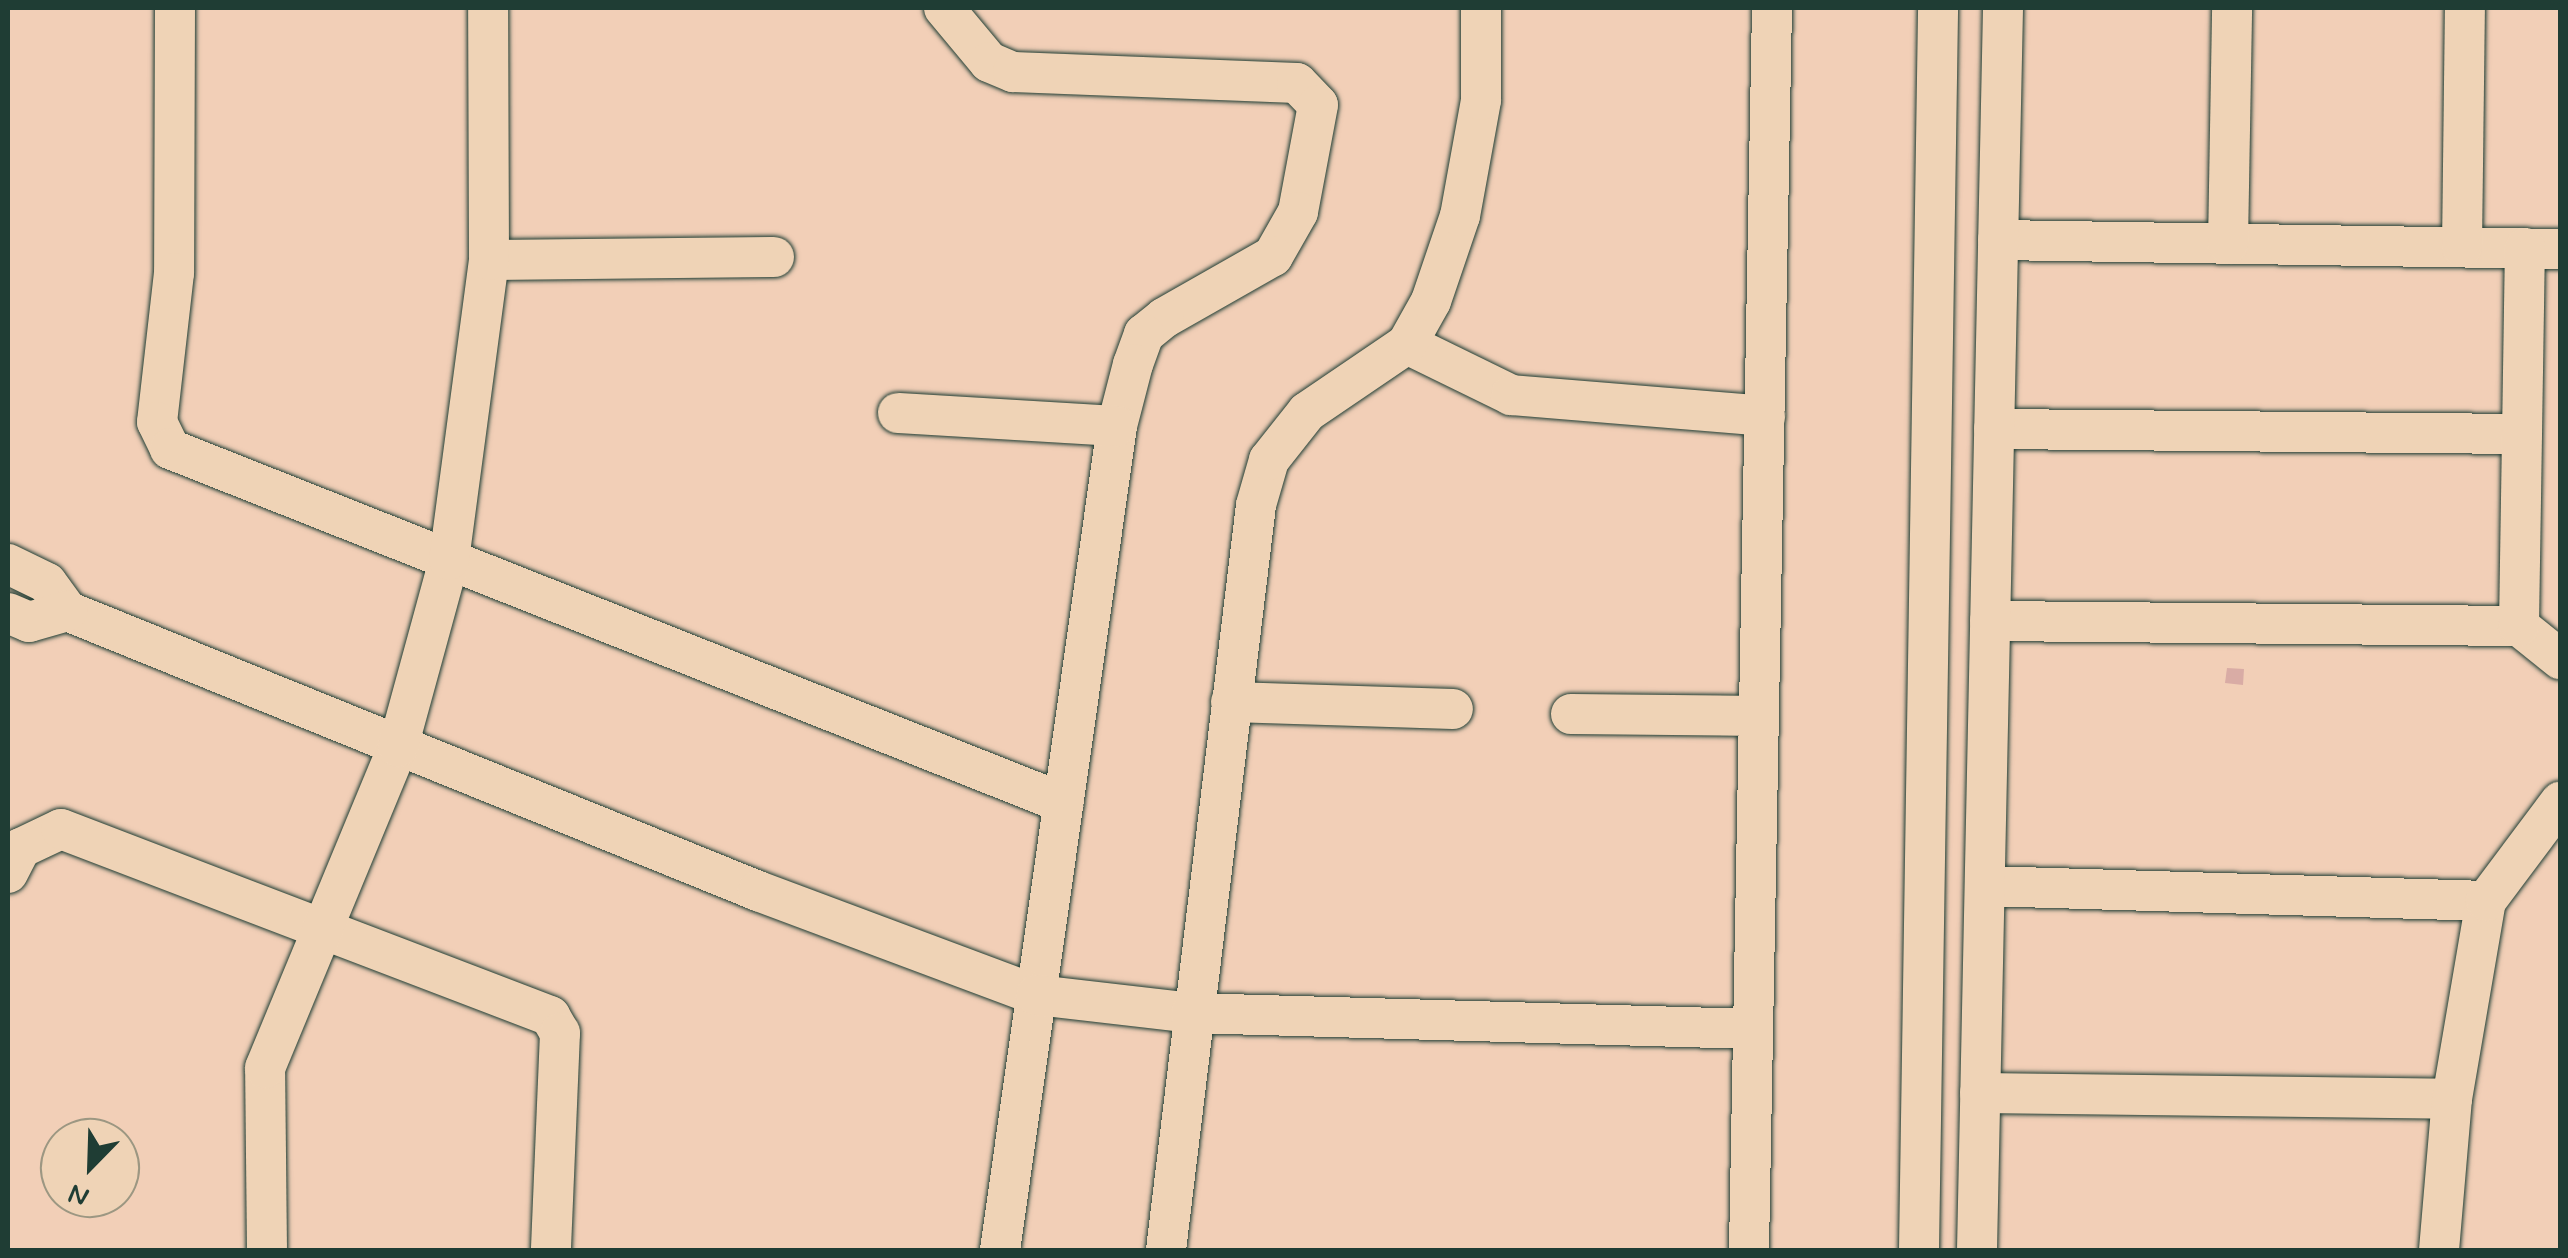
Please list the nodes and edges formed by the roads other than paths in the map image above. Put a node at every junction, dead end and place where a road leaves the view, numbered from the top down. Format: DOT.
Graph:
graph roads {
  1 [pos="175,8"];
  2 [pos="488,8"];
  3 [pos="944,8"];
  4 [pos="1481,8"];
  5 [pos="1772,8"];
  6 [pos="1938,8"];
  7 [pos="2003,8"];
  8 [pos="2232,8"];
  9 [pos="2465,8"];
  10 [pos="1998,240"];
  11 [pos="2228,244"];
  12 [pos="2462,248"];
  13 [pos="2542,248"];
  14 [pos="774,257"];
  15 [pos="489,260"];
  16 [pos="1408,344"];
  17 [pos="898,413"];
  18 [pos="1764,416"];
  19 [pos="1117,426"];
  20 [pos="1994,429"];
  21 [pos="2522,434"];
  22 [pos="450,560"];
  23 [pos="8,564"];
  24 [pos="66,610"];
  25 [pos="8,613"];
  26 [pos="1990,621"];
  27 [pos="2519,626"];
  28 [pos="2560,659"];
  29 [pos="1232,702"];
  30 [pos="1453,708"];
  31 [pos="1571,714"];
  32 [pos="1758,716"];
  33 [pos="398,747"];
  34 [pos="2560,802"];
  35 [pos="1063,803"];
  36 [pos="8,872"];
  37 [pos="1984,886"];
  38 [pos="2486,901"];
  39 [pos="324,930"];
  40 [pos="1036,995"];
  41 [pos="1191,1013"];
  42 [pos="1753,1029"];
  43 [pos="1980,1093"];
  44 [pos="2452,1099"];
  45 [pos="266,1250"];
  46 [pos="551,1250"];
  47 [pos="1000,1250"];
  48 [pos="1166,1250"];
  49 [pos="1749,1250"];
  50 [pos="1920,1250"];
  51 [pos="1977,1250"];
  52 [pos="2440,1250"];
  1 -- 22 [label="street"];
  2 -- 15 [label="street"];
  3 -- 19 [label="street"];
  4 -- 16 [label="street"];
  5 -- 18 [label="street"];
  6 -- 50 [label="street"];
  7 -- 10 [label="street"];
  8 -- 11 [label="street"];
  9 -- 12 [label="street"];
  10 -- 11 [label="street"];
  10 -- 20 [label="street"];
  11 -- 12 [label="street"];
  12 -- 13 [label="street"];
  13 -- 21 [label="street"];
  14 -- 15 [label="street"];
  15 -- 22 [label="street"];
  16 -- 18 [label="street"];
  16 -- 29 [label="street"];
  17 -- 19 [label="street"];
  18 -- 32 [label="street"];
  19 -- 35 [label="street"];
  20 -- 21 [label="street"];
  20 -- 26 [label="street"];
  21 -- 27 [label="street"];
  22 -- 33 [label="street"];
  22 -- 35 [label="street"];
  23 -- 24 [label="street"];
  24 -- 25 [label="street"];
  24 -- 33 [label="street"];
  26 -- 27 [label="street"];
  26 -- 37 [label="street"];
  27 -- 28 [label="street"];
  29 -- 30 [label="street"];
  29 -- 41 [label="street"];
  31 -- 32 [label="street"];
  32 -- 42 [label="street"];
  33 -- 39 [label="street"];
  33 -- 40 [label="street"];
  34 -- 38 [label="street"];
  35 -- 40 [label="street"];
  36 -- 39 [label="street"];
  37 -- 38 [label="street"];
  37 -- 43 [label="street"];
  38 -- 44 [label="street"];
  39 -- 45 [label="street"];
  39 -- 46 [label="street"];
  40 -- 41 [label="street"];
  40 -- 47 [label="street"];
  41 -- 42 [label="street"];
  41 -- 48 [label="street"];
  42 -- 49 [label="street"];
  43 -- 44 [label="street"];
  43 -- 51 [label="street"];
  44 -- 52 [label="street"];
}
